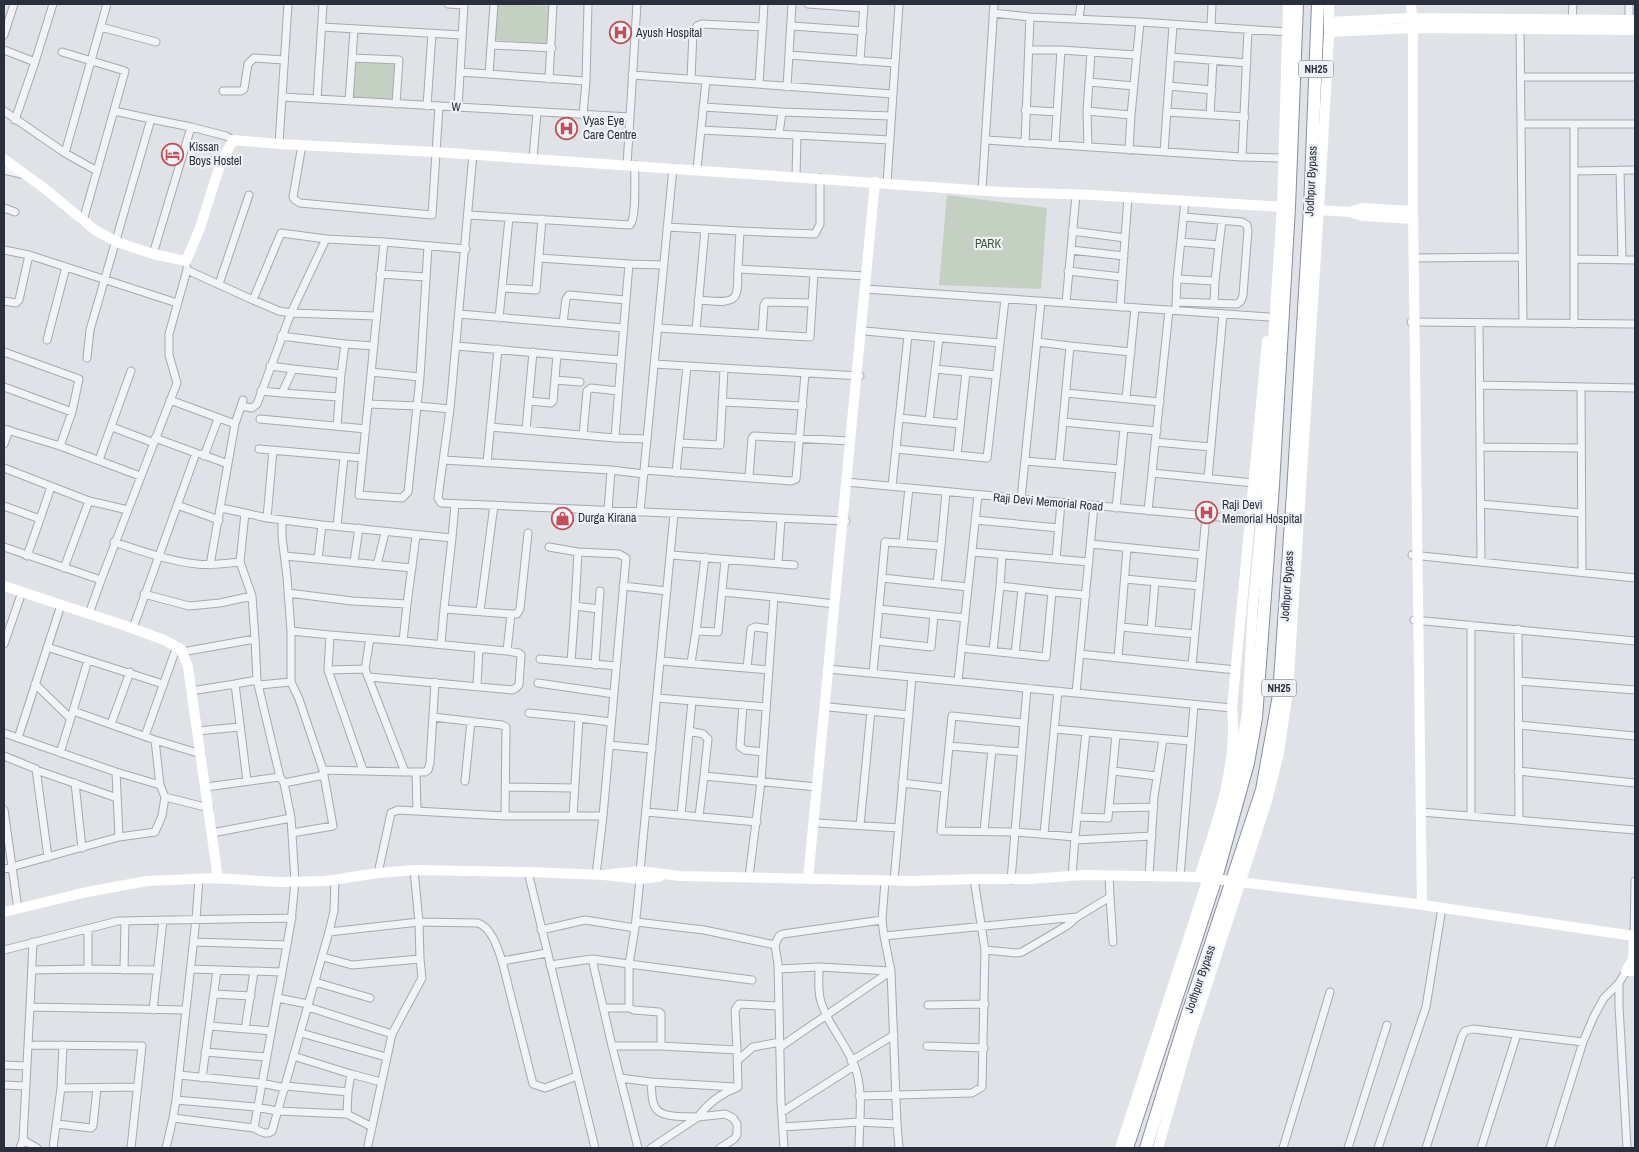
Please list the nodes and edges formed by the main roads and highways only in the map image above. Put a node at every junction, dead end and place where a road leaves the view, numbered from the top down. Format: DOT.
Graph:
graph roads {
  1 [pos="1297,4"];
  2 [pos="1318,4"];
  3 [pos="1128,1148"];
  4 [pos="1146,1148"];
  1 -- 3 [label="highway"];
  2 -- 4 [label="highway, Jodhpur Bypass / NH25"];
}
